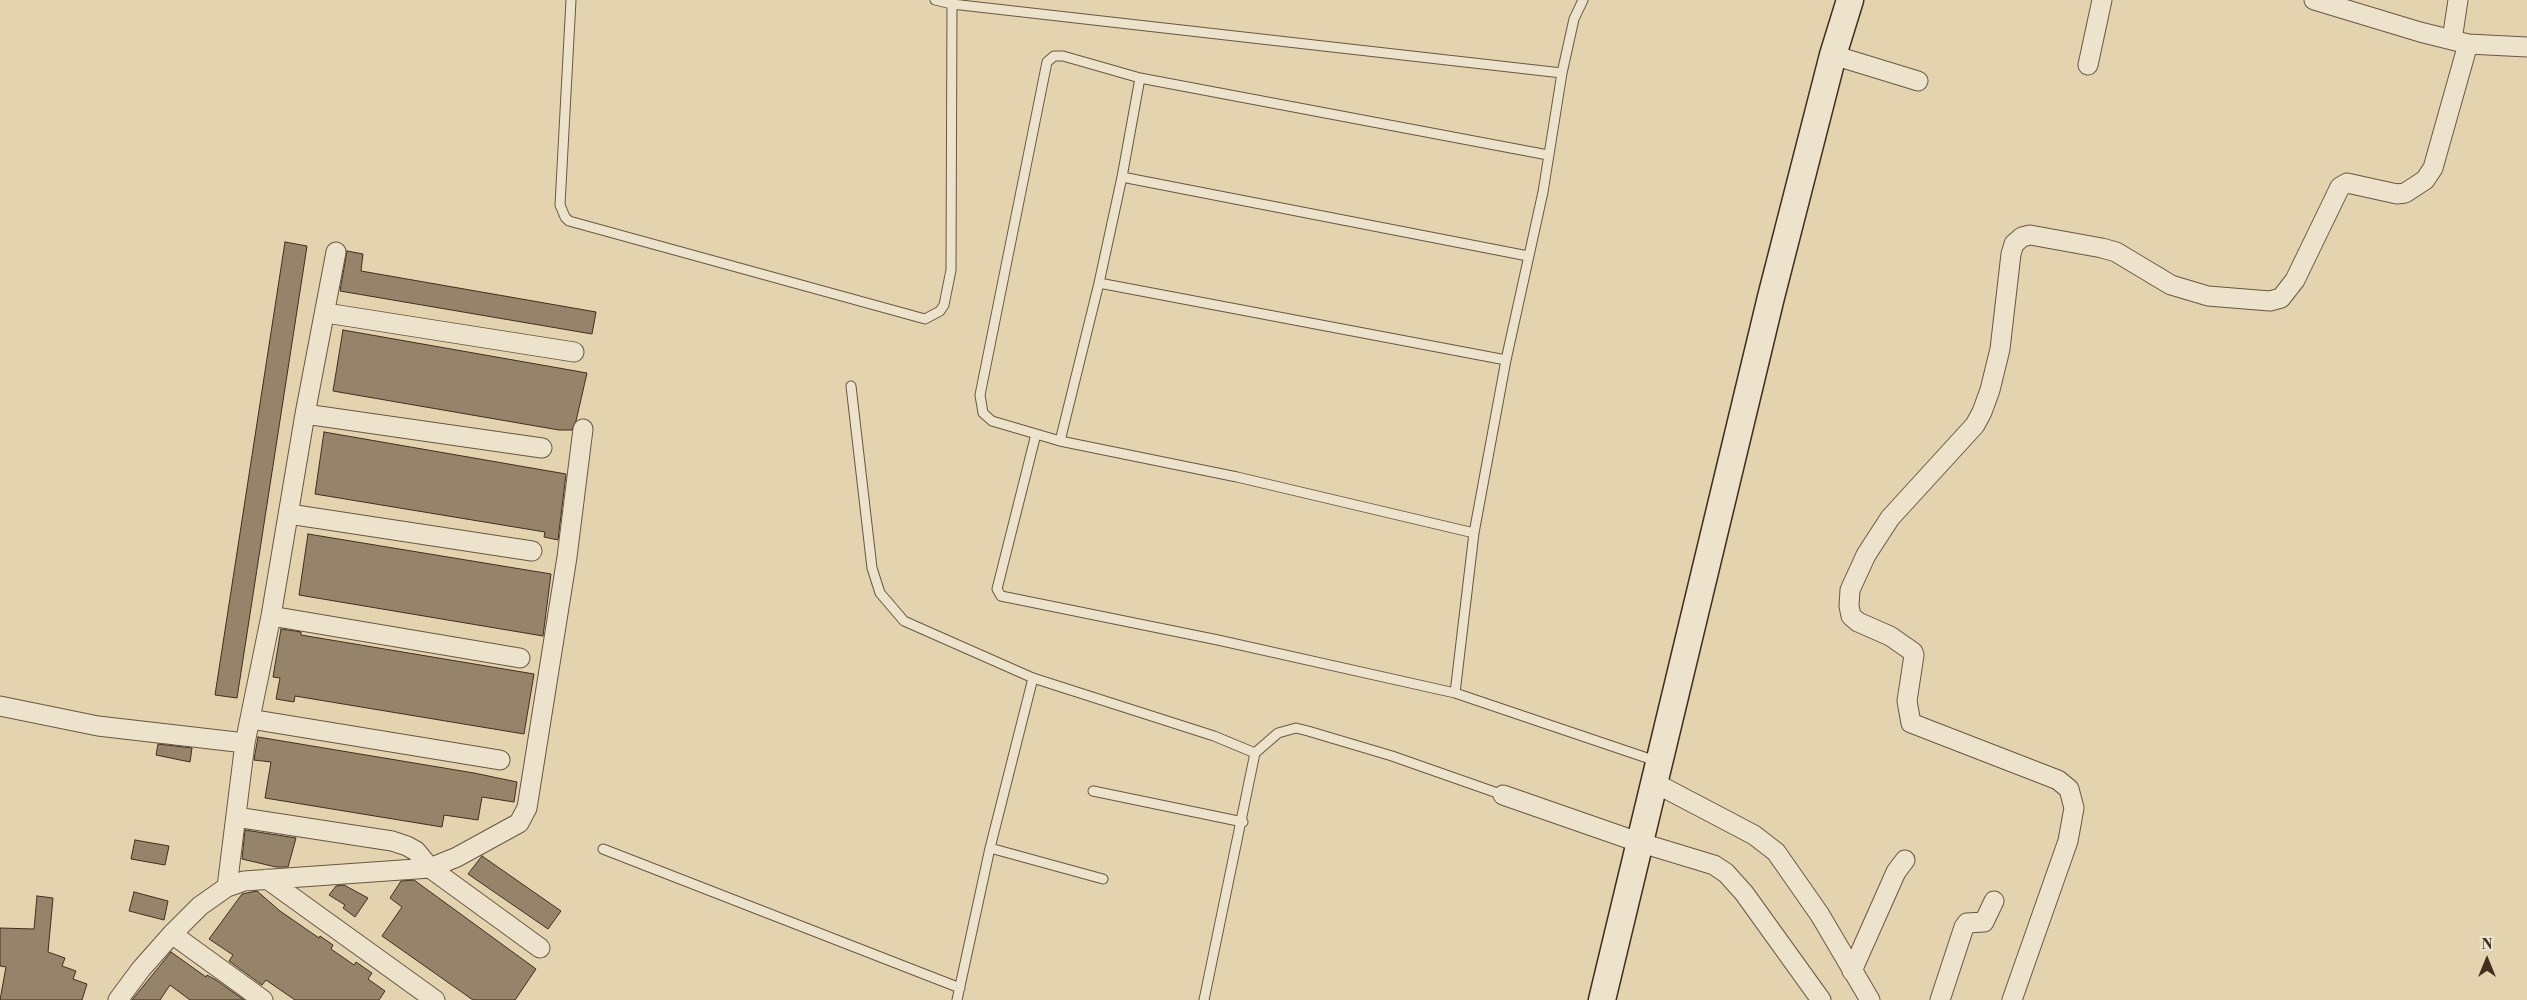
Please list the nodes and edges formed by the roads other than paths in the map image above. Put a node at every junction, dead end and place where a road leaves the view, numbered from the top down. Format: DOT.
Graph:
graph roads {
  1 [pos="571,0"];
  2 [pos="935,0"];
  3 [pos="1583,0"];
  4 [pos="1850,0"];
  5 [pos="2102,0"];
  6 [pos="2314,0"];
  7 [pos="2458,0"];
  8 [pos="952,4"];
  9 [pos="2460,42"];
  10 [pos="2527,47"];
  11 [pos="1833,55"];
  12 [pos="2088,65"];
  13 [pos="1562,73"];
  14 [pos="1140,78"];
  15 [pos="1918,81"];
  16 [pos="1548,155"];
  17 [pos="1122,177"];
  18 [pos="336,252"];
  19 [pos="1528,256"];
  20 [pos="1099,283"];
  21 [pos="326,314"];
  22 [pos="574,352"];
  23 [pos="1506,360"];
  24 [pos="851,386"];
  25 [pos="305,414"];
  26 [pos="584,429"];
  27 [pos="1036,434"];
  28 [pos="1060,441"];
  29 [pos="542,448"];
  30 [pos="289,514"];
  31 [pos="1474,533"];
  32 [pos="532,551"];
  33 [pos="271,616"];
  34 [pos="520,658"];
  35 [pos="1033,678"];
  36 [pos="1455,694"];
  37 [pos="0,706"];
  38 [pos="250,719"];
  39 [pos="245,743"];
  40 [pos="1255,753"];
  41 [pos="500,760"];
  42 [pos="1655,781"];
  43 [pos="1094,791"];
  44 [pos="1503,795"];
  45 [pos="236,817"];
  46 [pos="1242,822"];
  47 [pos="1641,833"];
  48 [pos="990,848"];
  49 [pos="603,849"];
  50 [pos="1905,860"];
  51 [pos="430,868"];
  52 [pos="267,879"];
  53 [pos="1103,879"];
  54 [pos="227,887"];
  55 [pos="1994,901"];
  56 [pos="172,934"];
  57 [pos="540,948"];
  58 [pos="1852,971"];
  59 [pos="960,988"];
  60 [pos="118,1000"];
  61 [pos="263,1000"];
  62 [pos="435,1000"];
  63 [pos="957,1000"];
  64 [pos="1204,1000"];
  65 [pos="1602,1000"];
  66 [pos="1820,1000"];
  67 [pos="1870,1000"];
  68 [pos="1940,1000"];
  69 [pos="2012,1000"];
  1 -- 8 [label="lane"];
  2 -- 8 [label="lane"];
  3 -- 13 [label="lane"];
  4 -- 11 [label="street"];
  5 -- 12 [label="street"];
  6 -- 9 [label="street"];
  7 -- 9 [label="street"];
  8 -- 13 [label="lane"];
  9 -- 10 [label="street"];
  9 -- 69 [label="street"];
  11 -- 15 [label="street"];
  11 -- 42 [label="street"];
  13 -- 16 [label="lane"];
  14 -- 16 [label="lane"];
  14 -- 17 [label="lane"];
  14 -- 27 [label="lane"];
  16 -- 19 [label="lane"];
  17 -- 19 [label="lane"];
  17 -- 20 [label="lane"];
  18 -- 21 [label="street"];
  19 -- 23 [label="lane"];
  20 -- 23 [label="lane"];
  20 -- 28 [label="lane"];
  21 -- 22 [label="street"];
  21 -- 25 [label="street"];
  23 -- 31 [label="lane"];
  24 -- 35 [label="lane"];
  25 -- 29 [label="street"];
  25 -- 30 [label="street"];
  26 -- 51 [label="street"];
  27 -- 28 [label="lane"];
  27 -- 36 [label="lane"];
  28 -- 31 [label="lane"];
  30 -- 32 [label="street"];
  30 -- 33 [label="street"];
  31 -- 36 [label="lane"];
  33 -- 34 [label="street"];
  33 -- 38 [label="street"];
  35 -- 40 [label="lane"];
  35 -- 48 [label="lane"];
  36 -- 42 [label="lane"];
  37 -- 39 [label="street"];
  38 -- 39 [label="street"];
  38 -- 41 [label="street"];
  39 -- 45 [label="street"];
  40 -- 44 [label="lane"];
  40 -- 46 [label="lane"];
  42 -- 47 [label="street"];
  42 -- 58 [label="street"];
  43 -- 46 [label="lane"];
  44 -- 47 [label="street"];
  45 -- 51 [label="street"];
  45 -- 54 [label="street"];
  46 -- 64 [label="lane"];
  47 -- 65 [label="street"];
  47 -- 66 [label="street"];
  48 -- 53 [label="lane"];
  48 -- 59 [label="lane"];
  49 -- 59 [label="lane"];
  50 -- 58 [label="street"];
  51 -- 52 [label="street"];
  51 -- 57 [label="street"];
  52 -- 54 [label="street"];
  52 -- 62 [label="street"];
  54 -- 56 [label="street"];
  55 -- 68 [label="street"];
  56 -- 60 [label="street"];
  56 -- 61 [label="street"];
  58 -- 67 [label="street"];
  59 -- 63 [label="lane"];
}
